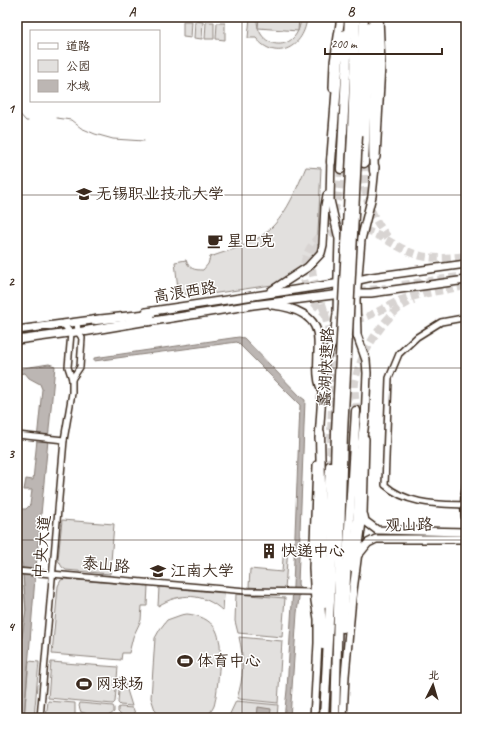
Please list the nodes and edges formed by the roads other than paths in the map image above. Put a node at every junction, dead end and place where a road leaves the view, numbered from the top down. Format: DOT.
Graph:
graph roads {
  1 [pos="341,17"];
  2 [pos="348,17"];
  3 [pos="356,17"];
  4 [pos="364,17"];
  5 [pos="370,17"];
  6 [pos="373,17"];
  7 [pos="379,17"];
  8 [pos="355,135"];
  9 [pos="331,162"];
  10 [pos="364,163"];
  11 [pos="341,169"];
  12 [pos="331,171"];
  13 [pos="374,171"];
  14 [pos="466,264"];
  15 [pos="357,280"];
  16 [pos="466,280"];
  17 [pos="338,283"];
  18 [pos="270,293"];
  19 [pos="356,293"];
  20 [pos="337,294"];
  21 [pos="253,305"];
  22 [pos="466,319"];
  23 [pos="96,320"];
  24 [pos="77,322"];
  25 [pos="63,324"];
  26 [pos="17,330"];
  27 [pos="78,332"];
  28 [pos="17,340"];
  29 [pos="72,379"];
  30 [pos="322,394"];
  31 [pos="356,410"];
  32 [pos="365,416"];
  33 [pos="340,432"];
  34 [pos="320,434"];
  35 [pos="17,435"];
  36 [pos="64,440"];
  37 [pos="330,466"];
  38 [pos="466,485"];
  39 [pos="463,505"];
  40 [pos="363,514"];
  41 [pos="466,525"];
  42 [pos="466,532"];
  43 [pos="466,539"];
  44 [pos="358,554"];
  45 [pos="18,571"];
  46 [pos="52,574"];
  47 [pos="314,592"];
  48 [pos="346,602"];
  49 [pos="324,638"];
  50 [pos="337,687"];
  51 [pos="40,718"];
  52 [pos="314,718"];
  53 [pos="321,718"];
  54 [pos="324,718"];
  55 [pos="335,718"];
  56 [pos="343,718"];
  1 -- 9 [label="main road"];
  2 -- 9 [label="highway"];
  2 -- 11 [label="highway"];
  3 -- 8 [label="highway, 蠡湖快速路"];
  4 -- 8 [label="highway, 蠡湖快速路"];
  5 -- 10 [label="highway"];
  6 -- 13 [label="highway"];
  7 -- 13 [label="main road"];
  8 -- 33 [label="highway, 蠡湖快速路, bridge"];
  9 -- 12 [label="main road"];
  12 -- 17 [label="main road"];
  12 -- 18 [label="main road"];
  13 -- 15 [label="main road"];
  14 -- 15 [label="main road, 高浪西路"];
  15 -- 17 [label="main road, 高浪西路"];
  15 -- 19 [label="main road"];
  16 -- 19 [label="main road, 高浪西路"];
  17 -- 18 [label="main road, 高浪西路"];
  17 -- 20 [label="main road"];
  18 -- 23 [label="main road, 高浪西路"];
  19 -- 20 [label="main road, 高浪西路"];
  19 -- 32 [label="main road"];
  20 -- 21 [label="main road, 高浪西路"];
  20 -- 30 [label="main road"];
  21 -- 27 [label="main road, 高浪西路"];
  21 -- 30 [label="main road"];
  22 -- 39 [label="street"];
  23 -- 24 [label="main road, 高浪西路"];
  23 -- 27 [label="highway"];
  24 -- 25 [label="main road, 高浪西路"];
  24 -- 27 [label="street"];
  25 -- 26 [label="main road, 高浪西路"];
  25 -- 27 [label="street"];
  27 -- 28 [label="main road, 高浪西路"];
  27 -- 29 [label="street"];
  27 -- 29 [label="street"];
  29 -- 36 [label="street, 中央大道"];
  30 -- 34 [label="main road"];
  31 -- 48 [label="highway"];
  32 -- 40 [label="main road"];
  32 -- 48 [label="highway"];
  33 -- 50 [label="highway, 蠡湖快速路"];
  33 -- 54 [label="highway, 蠡湖快速路"];
  34 -- 47 [label="main road"];
  34 -- 49 [label="highway"];
  35 -- 36 [label="street"];
  36 -- 46 [label="street, 中央大道"];
  37 -- 49 [label="highway"];
  38 -- 39 [label="street"];
  39 -- 41 [label="street"];
  40 -- 42 [label="main road, 观山路"];
  40 -- 44 [label="main road"];
  43 -- 44 [label="main road, 观山路"];
  44 -- 56 [label="main road"];
  45 -- 46 [label="street, 泰山路"];
  46 -- 47 [label="street, 泰山路"];
  46 -- 51 [label="street, 中央大道"];
  47 -- 52 [label="main road"];
  48 -- 50 [label="highway"];
  49 -- 53 [label="highway"];
  50 -- 55 [label="highway, 蠡湖快速路"];
}
